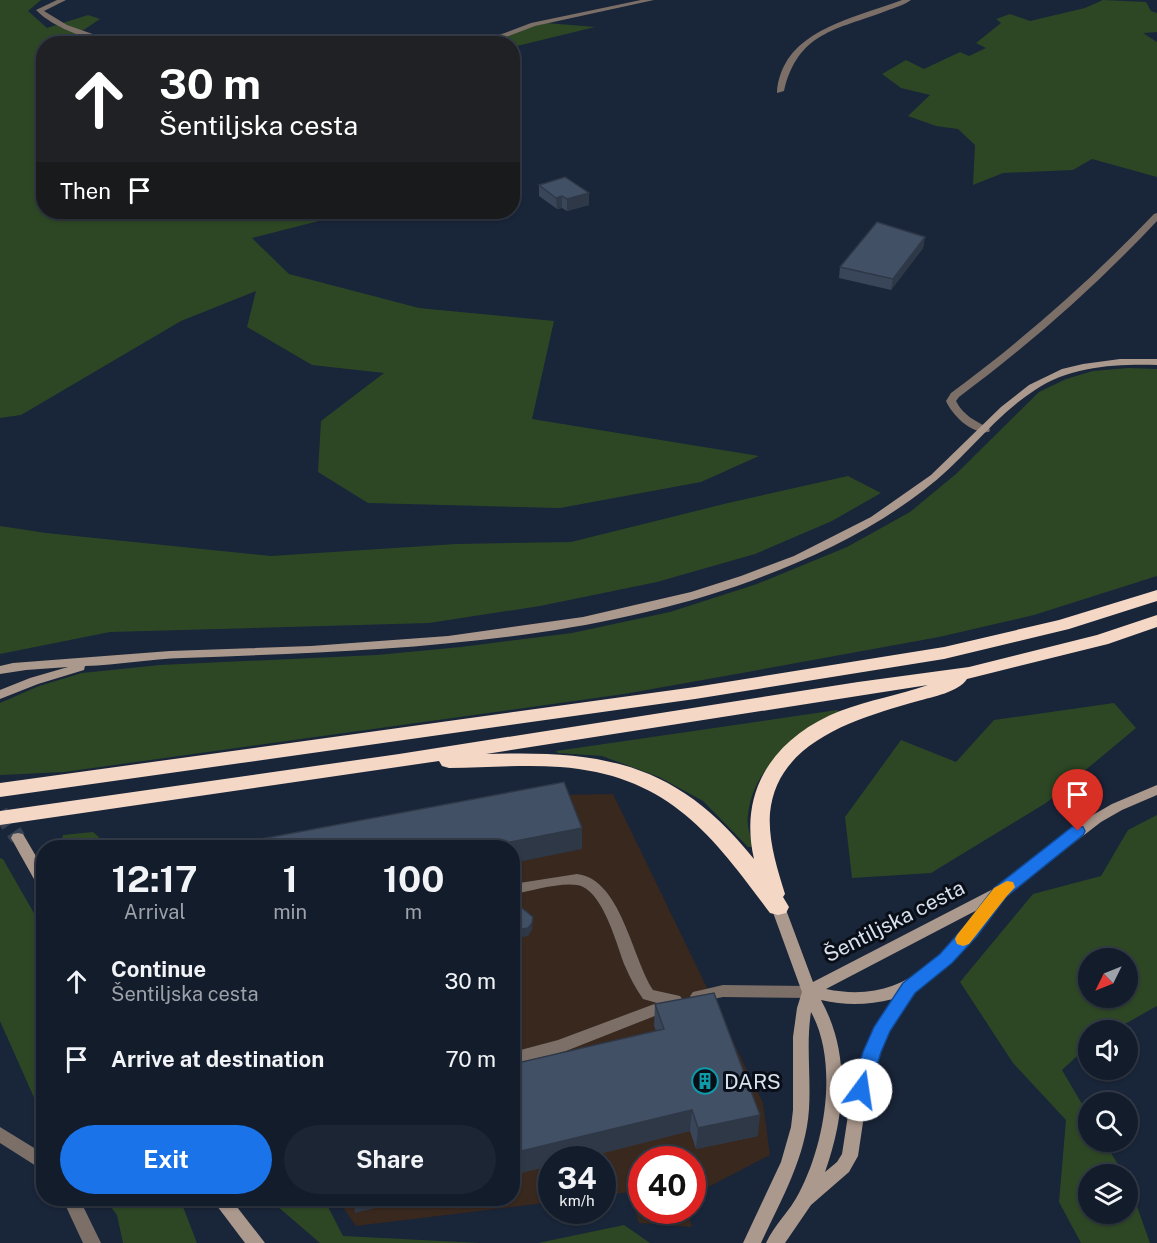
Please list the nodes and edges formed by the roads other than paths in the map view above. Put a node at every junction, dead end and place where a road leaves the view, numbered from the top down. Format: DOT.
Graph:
graph roads {
  1 [pos="63,0"];
  2 [pos="651,0"];
  3 [pos="908,0"];
  4 [pos="95,36"];
  5 [pos="501,36"];
  6 [pos="780,91"];
  7 [pos="1157,216"];
  8 [pos="1157,362"];
  9 [pos="985,430"];
  10 [pos="1157,595"];
  11 [pos="1157,621"];
  12 [pos="105,661"];
  13 [pos="0,670"];
  14 [pos="969,673"];
  15 [pos="0,694"];
  16 [pos="399,761"];
  17 [pos="0,790"];
  18 [pos="1157,790"];
  19 [pos="0,818"];
  20 [pos="18,838"];
  21 [pos="36,870"];
  22 [pos="520,888"];
  23 [pos="1000,892"];
  24 [pos="778,907"];
  25 [pos="909,988"];
  26 [pos="809,992"];
  27 [pos="680,1000"];
  28 [pos="520,1057"];
  29 [pos="0,1134"];
  30 [pos="36,1159"];
  31 [pos="807,1198"];
  32 [pos="74,1206"];
  33 [pos="226,1206"];
  34 [pos="92,1243"];
  35 [pos="256,1243"];
  36 [pos="752,1243"];
  37 [pos="775,1243"];
  1 -- 4 [label="street"];
  2 -- 5 [label="street"];
  3 -- 6 [label="street"];
  7 -- 9 [label="street"];
  8 -- 9 [label="main road"];
  9 -- 12 [label="main road"];
  10 -- 17 [label="highway"];
  11 -- 14 [label="highway"];
  12 -- 13 [label="main road"];
  12 -- 15 [label="main road"];
  14 -- 16 [label="highway"];
  14 -- 24 [label="highway"];
  16 -- 19 [label="highway"];
  16 -- 24 [label="highway"];
  18 -- 23 [label="main road, Šentiljska cesta"];
  20 -- 21 [label="main road"];
  22 -- 27 [label="street"];
  23 -- 25 [label="main road, Šentiljska cesta"];
  23 -- 26 [label="main road, Šentiljska cesta"];
  24 -- 26 [label="main road"];
  25 -- 26 [label="main road, Šentiljska cesta"];
  25 -- 31 [label="main road"];
  26 -- 27 [label="street"];
  26 -- 31 [label="main road"];
  26 -- 36 [label="main road"];
  27 -- 28 [label="street"];
  29 -- 30 [label="street"];
  31 -- 37 [label="main road"];
  32 -- 34 [label="street"];
  33 -- 35 [label="main road"];
}
